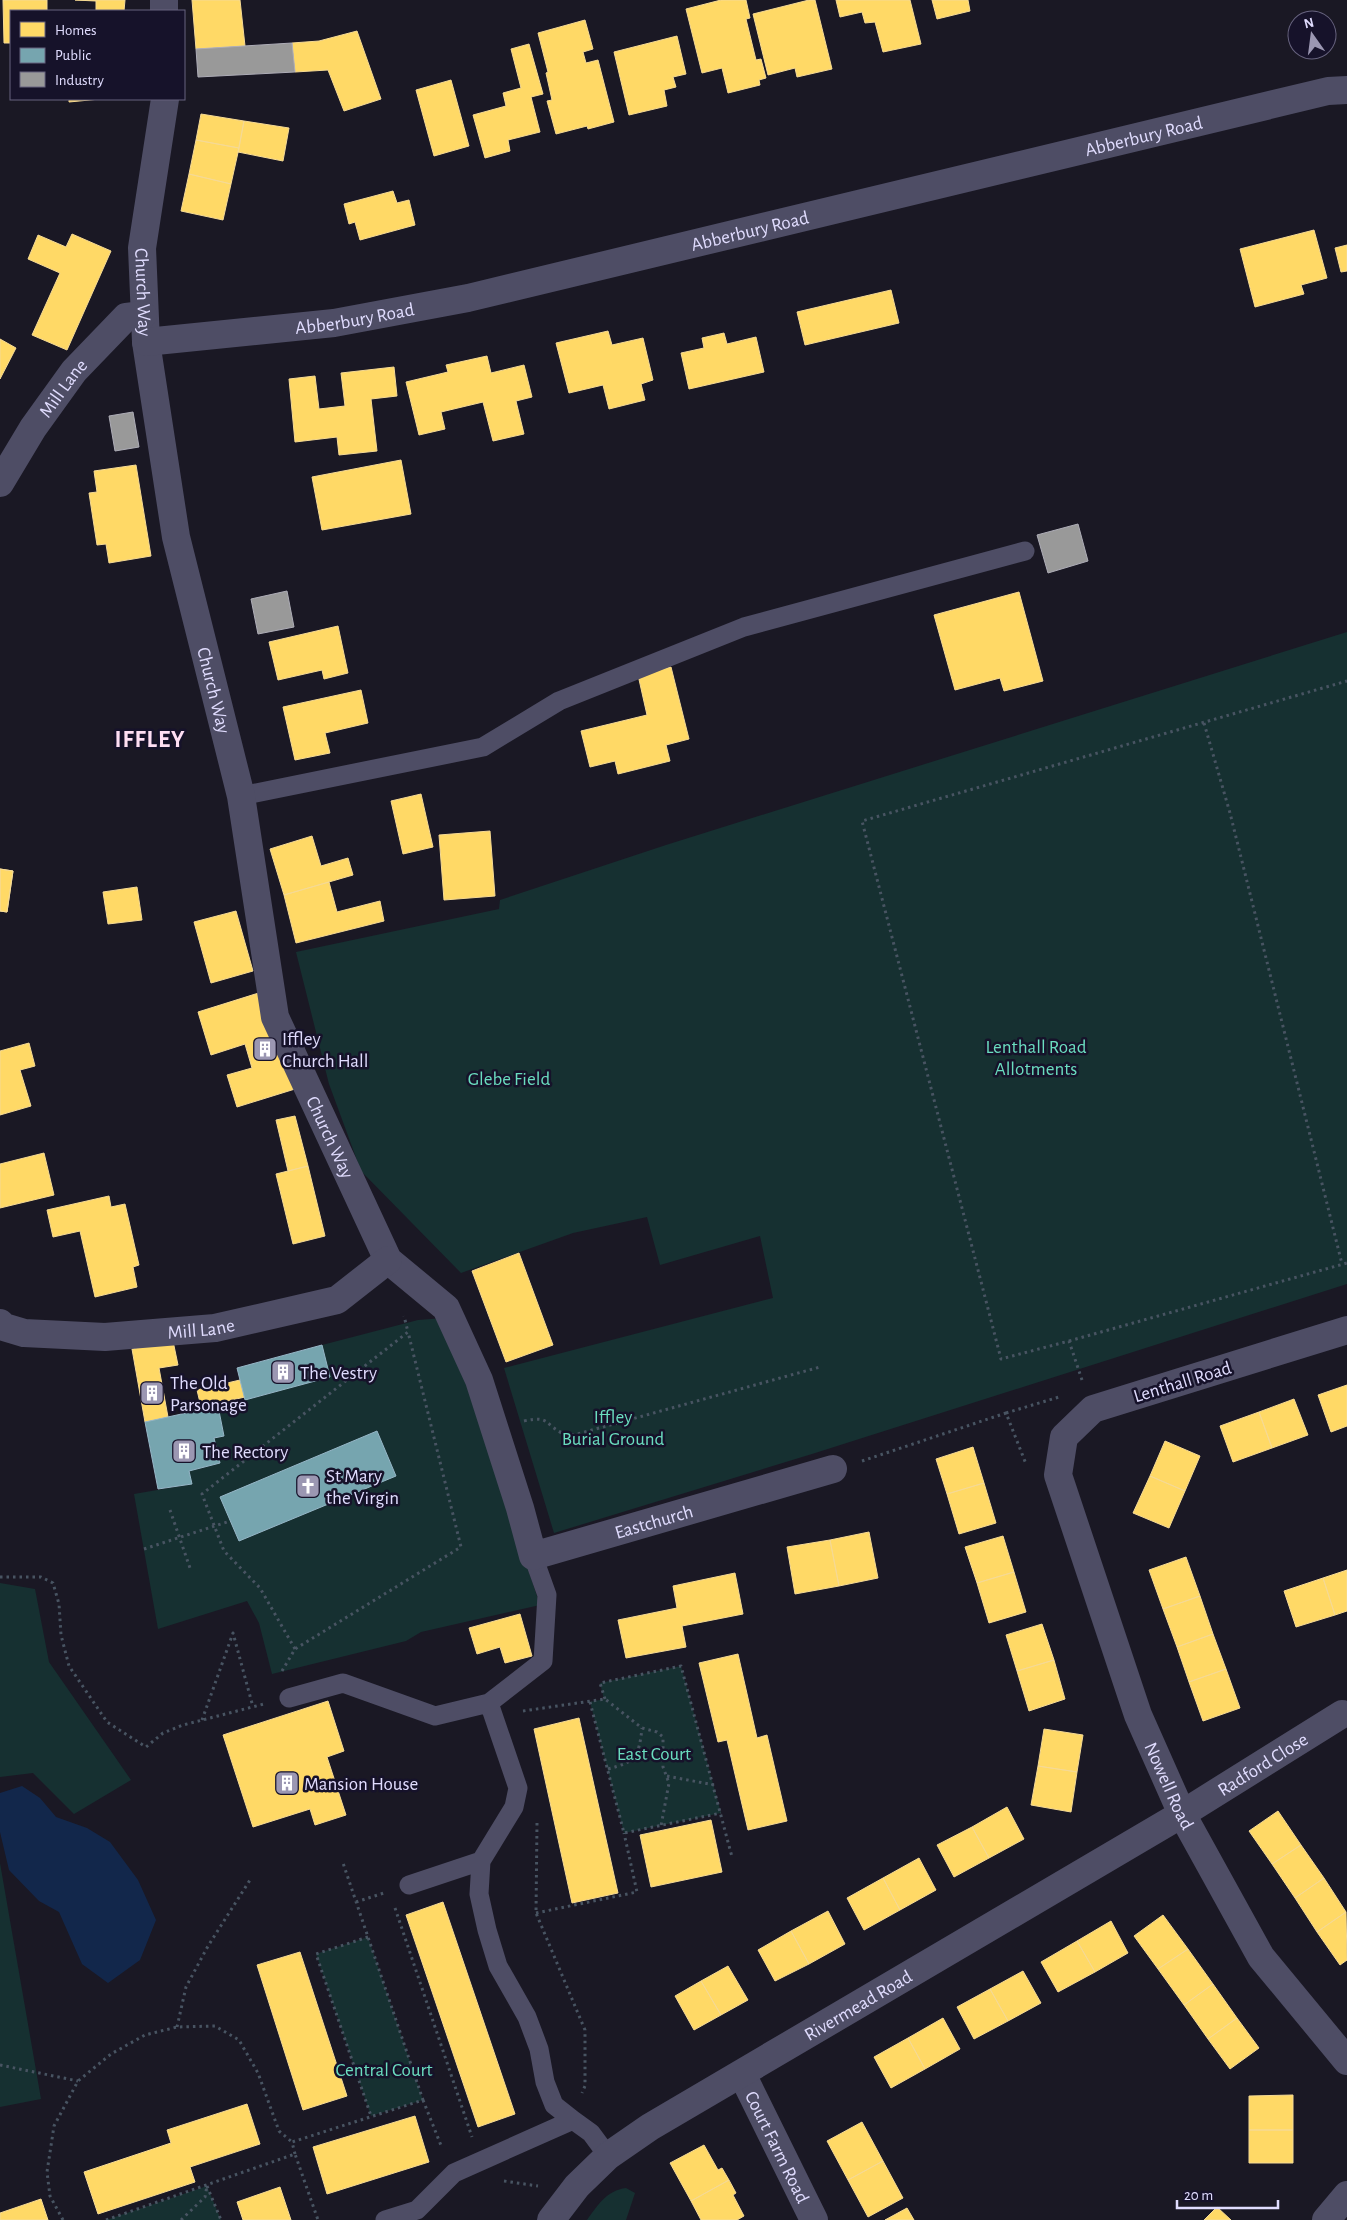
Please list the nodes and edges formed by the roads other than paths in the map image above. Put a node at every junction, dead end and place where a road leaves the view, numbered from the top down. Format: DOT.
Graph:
graph roads {
  1 [pos="1347,90"];
  2 [pos="164,100"];
  3 [pos="143,315"];
  4 [pos="146,342"];
  5 [pos="0,483"];
  6 [pos="1025,551"];
  7 [pos="241,796"];
  8 [pos="388,1260"];
  9 [pos="0,1323"];
  10 [pos="1347,1330"];
  11 [pos="832,1469"];
  12 [pos="1058,1475"];
  13 [pos="533,1556"];
  14 [pos="289,1698"];
  15 [pos="489,1702"];
  16 [pos="1342,1714"];
  17 [pos="1182,1814"];
  18 [pos="480,1861"];
  19 [pos="408,1885"];
  20 [pos="1347,2061"];
  21 [pos="742,2074"];
  22 [pos="573,2120"];
  23 [pos="608,2156"];
  24 [pos="1347,2195"];
  25 [pos="386,2220"];
  26 [pos="551,2220"];
  27 [pos="814,2220"];
  28 [pos="1326,2220"];
  1 -- 4 [label="street, Abberbury Road"];
  2 -- 3 [label="street, Church Way"];
  3 -- 4 [label="street, Church Way"];
  3 -- 5 [label="street, Mill Lane"];
  4 -- 7 [label="street, Church Way"];
  6 -- 7 [label="lane"];
  7 -- 8 [label="street, Church Way"];
  8 -- 9 [label="street, Mill Lane"];
  8 -- 13 [label="street"];
  10 -- 12 [label="street, Lenthall Road"];
  11 -- 13 [label="street, Eastchurch"];
  12 -- 17 [label="street, Nowell Road"];
  13 -- 15 [label="lane"];
  14 -- 15 [label="lane"];
  15 -- 18 [label="lane"];
  16 -- 17 [label="street, Radford Close"];
  17 -- 20 [label="street, Nowell Road"];
  17 -- 21 [label="street, Rivermead Road"];
  18 -- 19 [label="lane"];
  18 -- 22 [label="lane"];
  21 -- 23 [label="street, Rivermead Road"];
  21 -- 27 [label="street, Court Farm Road"];
  22 -- 23 [label="lane"];
  22 -- 25 [label="lane"];
  23 -- 26 [label="street, Rivermead Road"];
  24 -- 28 [label="street"];
}
